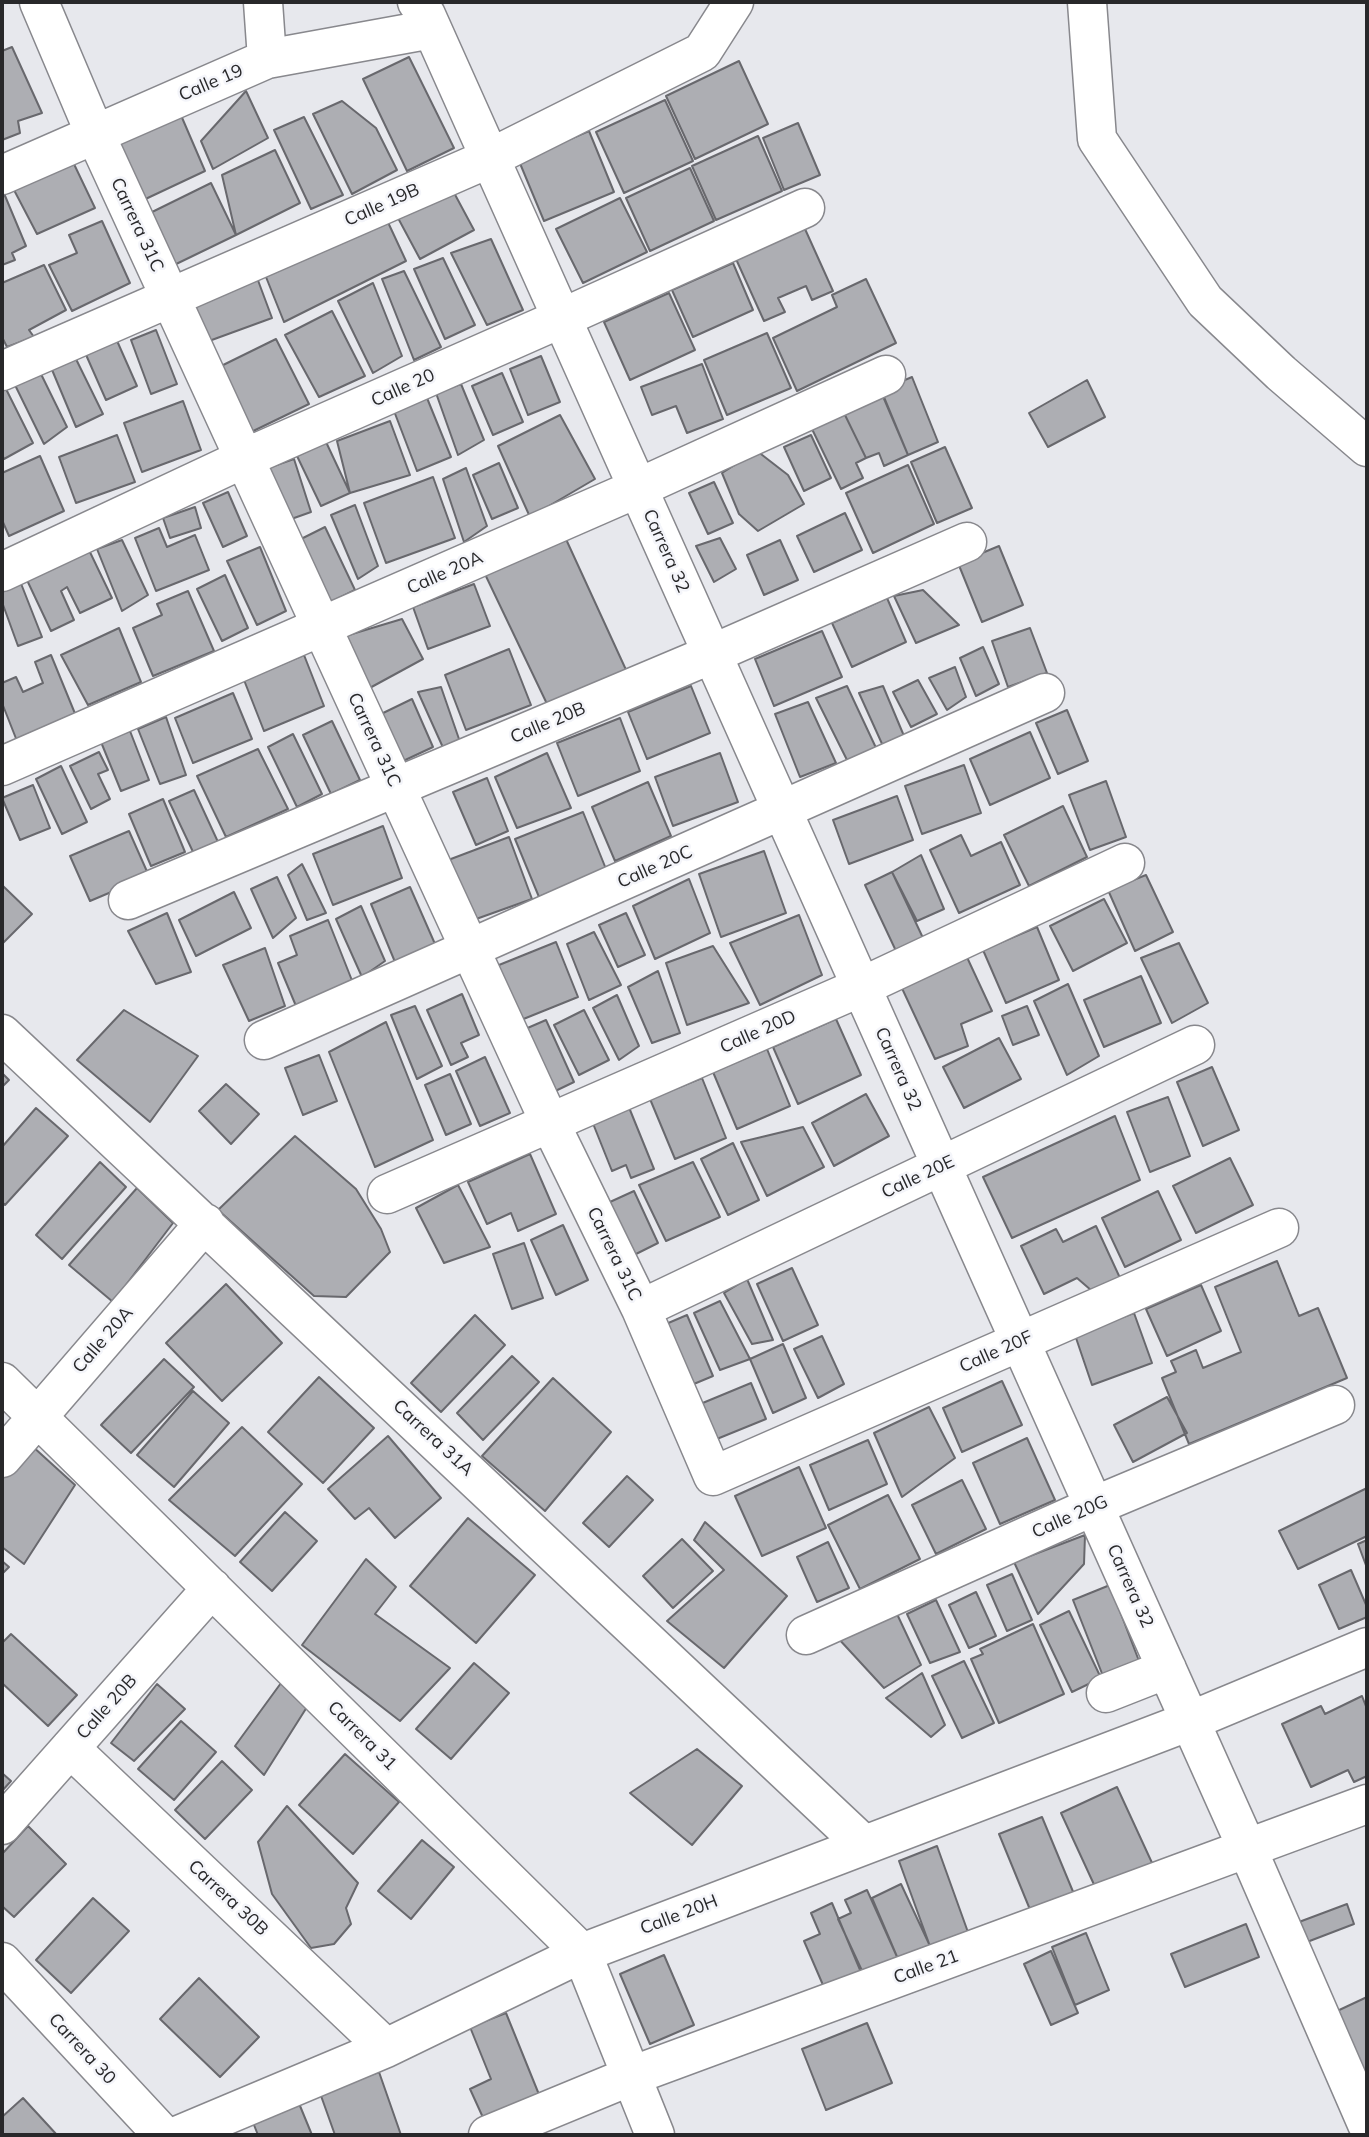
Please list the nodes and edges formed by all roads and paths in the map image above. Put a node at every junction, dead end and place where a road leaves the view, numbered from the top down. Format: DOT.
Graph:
graph roads {
  1 [pos="39,2"];
  2 [pos="263,2"];
  3 [pos="734,2"];
  4 [pos="1087,2"];
  5 [pos="426,12"];
  6 [pos="267,59"];
  7 [pos="95,134"];
  8 [pos="490,158"];
  9 [pos="2,175"];
  10 [pos="805,208"];
  11 [pos="170,298"];
  12 [pos="562,318"];
  13 [pos="2,371"];
  14 [pos="886,375"];
  15 [pos="1367,447"];
  16 [pos="245,458"];
  17 [pos="638,488"];
  18 [pos="967,542"];
  19 [pos="2,572"];
  20 [pos="322,626"];
  21 [pos="712,654"];
  22 [pos="1045,693"];
  23 [pos="2,766"];
  24 [pos="396,787"];
  25 [pos="782,810"];
  26 [pos="1125,863"];
  27 [pos="128,900"];
  28 [pos="470,949"];
  29 [pos="861,987"];
  30 [pos="2,1034"];
  31 [pos="264,1040"];
  32 [pos="1195,1045"];
  33 [pos="550,1123"];
  34 [pos="942,1166"];
  35 [pos="387,1194"];
  36 [pos="205,1223"];
  37 [pos="1279,1228"];
  38 [pos="641,1308"];
  39 [pos="1020,1342"];
  40 [pos="2,1382"];
  41 [pos="1335,1405"];
  42 [pos="38,1416"];
  43 [pos="2,1458"];
  44 [pos="713,1476"];
  45 [pos="1094,1506"];
  46 [pos="212,1588"];
  47 [pos="806,1635"];
  48 [pos="1367,1647"];
  49 [pos="1167,1669"];
  50 [pos="1106,1693"];
  51 [pos="1190,1721"];
  52 [pos="70,1748"];
  53 [pos="1367,1804"];
  54 [pos="2,1825"];
  55 [pos="864,1845"];
  56 [pos="1247,1848"];
  57 [pos="582,1953"];
  58 [pos="2,1962"];
  59 [pos="386,2048"];
  60 [pos="631,2076"];
  61 [pos="1367,2124"];
  62 [pos="163,2135"];
  63 [pos="179,2135"];
  64 [pos="488,2135"];
  65 [pos="655,2135"];
  1 -- 7 [label="street, Carrera 31C"];
  2 -- 6 [label="street"];
  3 -- 8 [label="street, Calle 19B"];
  4 -- 15 [label="street"];
  5 -- 6 [label="street, Calle 19"];
  5 -- 8 [label="street, Carrera 32"];
  6 -- 7 [label="street, Calle 19"];
  7 -- 9 [label="street, Calle 19"];
  7 -- 11 [label="street, Carrera 31C"];
  8 -- 11 [label="street, Calle 19B"];
  8 -- 12 [label="street, Carrera 32"];
  10 -- 12 [label="street, Calle 20"];
  11 -- 13 [label="street, Calle 19B"];
  11 -- 16 [label="street, Carrera 31C"];
  12 -- 16 [label="street, Calle 20"];
  12 -- 17 [label="street, Carrera 32"];
  14 -- 17 [label="street, Calle 20A"];
  16 -- 19 [label="street, Calle 20"];
  16 -- 20 [label="street, Carrera 31C"];
  17 -- 20 [label="street, Calle 20A"];
  17 -- 21 [label="street, Carrera 32"];
  18 -- 21 [label="street, Calle 20B"];
  20 -- 23 [label="street, Calle 20A"];
  20 -- 24 [label="street, Carrera 31C"];
  21 -- 24 [label="street, Calle 20B"];
  21 -- 25 [label="street, Carrera 32"];
  22 -- 25 [label="street, Calle 20C"];
  24 -- 27 [label="street, Calle 20B"];
  24 -- 28 [label="street, Carrera 31C"];
  25 -- 28 [label="street, Calle 20C"];
  25 -- 29 [label="street, Carrera 32"];
  26 -- 29 [label="street, Calle 20D"];
  28 -- 31 [label="street, Calle 20C"];
  28 -- 33 [label="street, Carrera 31C"];
  29 -- 33 [label="street, Calle 20D"];
  29 -- 34 [label="street, Carrera 32"];
  30 -- 36 [label="street, Carrera 31A"];
  32 -- 34 [label="street, Calle 20E"];
  33 -- 35 [label="street, Calle 20D"];
  33 -- 38 [label="street, Carrera 31C"];
  34 -- 38 [label="street, Calle 20E"];
  34 -- 39 [label="street, Carrera 32"];
  36 -- 42 [label="street, Calle 20A"];
  36 -- 55 [label="street, Carrera 31A"];
  37 -- 39 [label="street, Calle 20F"];
  38 -- 44 [label="street, Carrera 31C"];
  39 -- 44 [label="street, Calle 20F"];
  39 -- 45 [label="street, Carrera 32"];
  40 -- 42 [label="street, Carrera 31"];
  41 -- 45 [label="street, Calle 20G"];
  42 -- 43 [label="street, Calle 20A"];
  42 -- 46 [label="street, Carrera 31"];
  45 -- 47 [label="street, Calle 20G"];
  45 -- 49 [label="street, Carrera 32"];
  46 -- 52 [label="street, Calle 20B"];
  46 -- 57 [label="street, Carrera 31"];
  48 -- 51 [label="street, Calle 20H"];
  49 -- 50 [label="street"];
  49 -- 51 [label="street, Carrera 32"];
  51 -- 55 [label="street, Calle 20H"];
  51 -- 56 [label="street, Carrera 32"];
  52 -- 54 [label="street, Calle 20B"];
  52 -- 59 [label="street, Carrera 30B"];
  53 -- 56 [label="street, Calle 21"];
  55 -- 57 [label="street, Calle 20H"];
  56 -- 60 [label="street, Calle 21"];
  56 -- 61 [label="street, Carrera 32"];
  57 -- 59 [label="street, Calle 20H"];
  57 -- 60 [label="street, Carrera 31"];
  58 -- 62 [label="street, Carrera 30"];
  59 -- 63 [label="street, Calle 20H"];
  60 -- 64 [label="street, Calle 21"];
  60 -- 65 [label="street, Carrera 31"];
}
